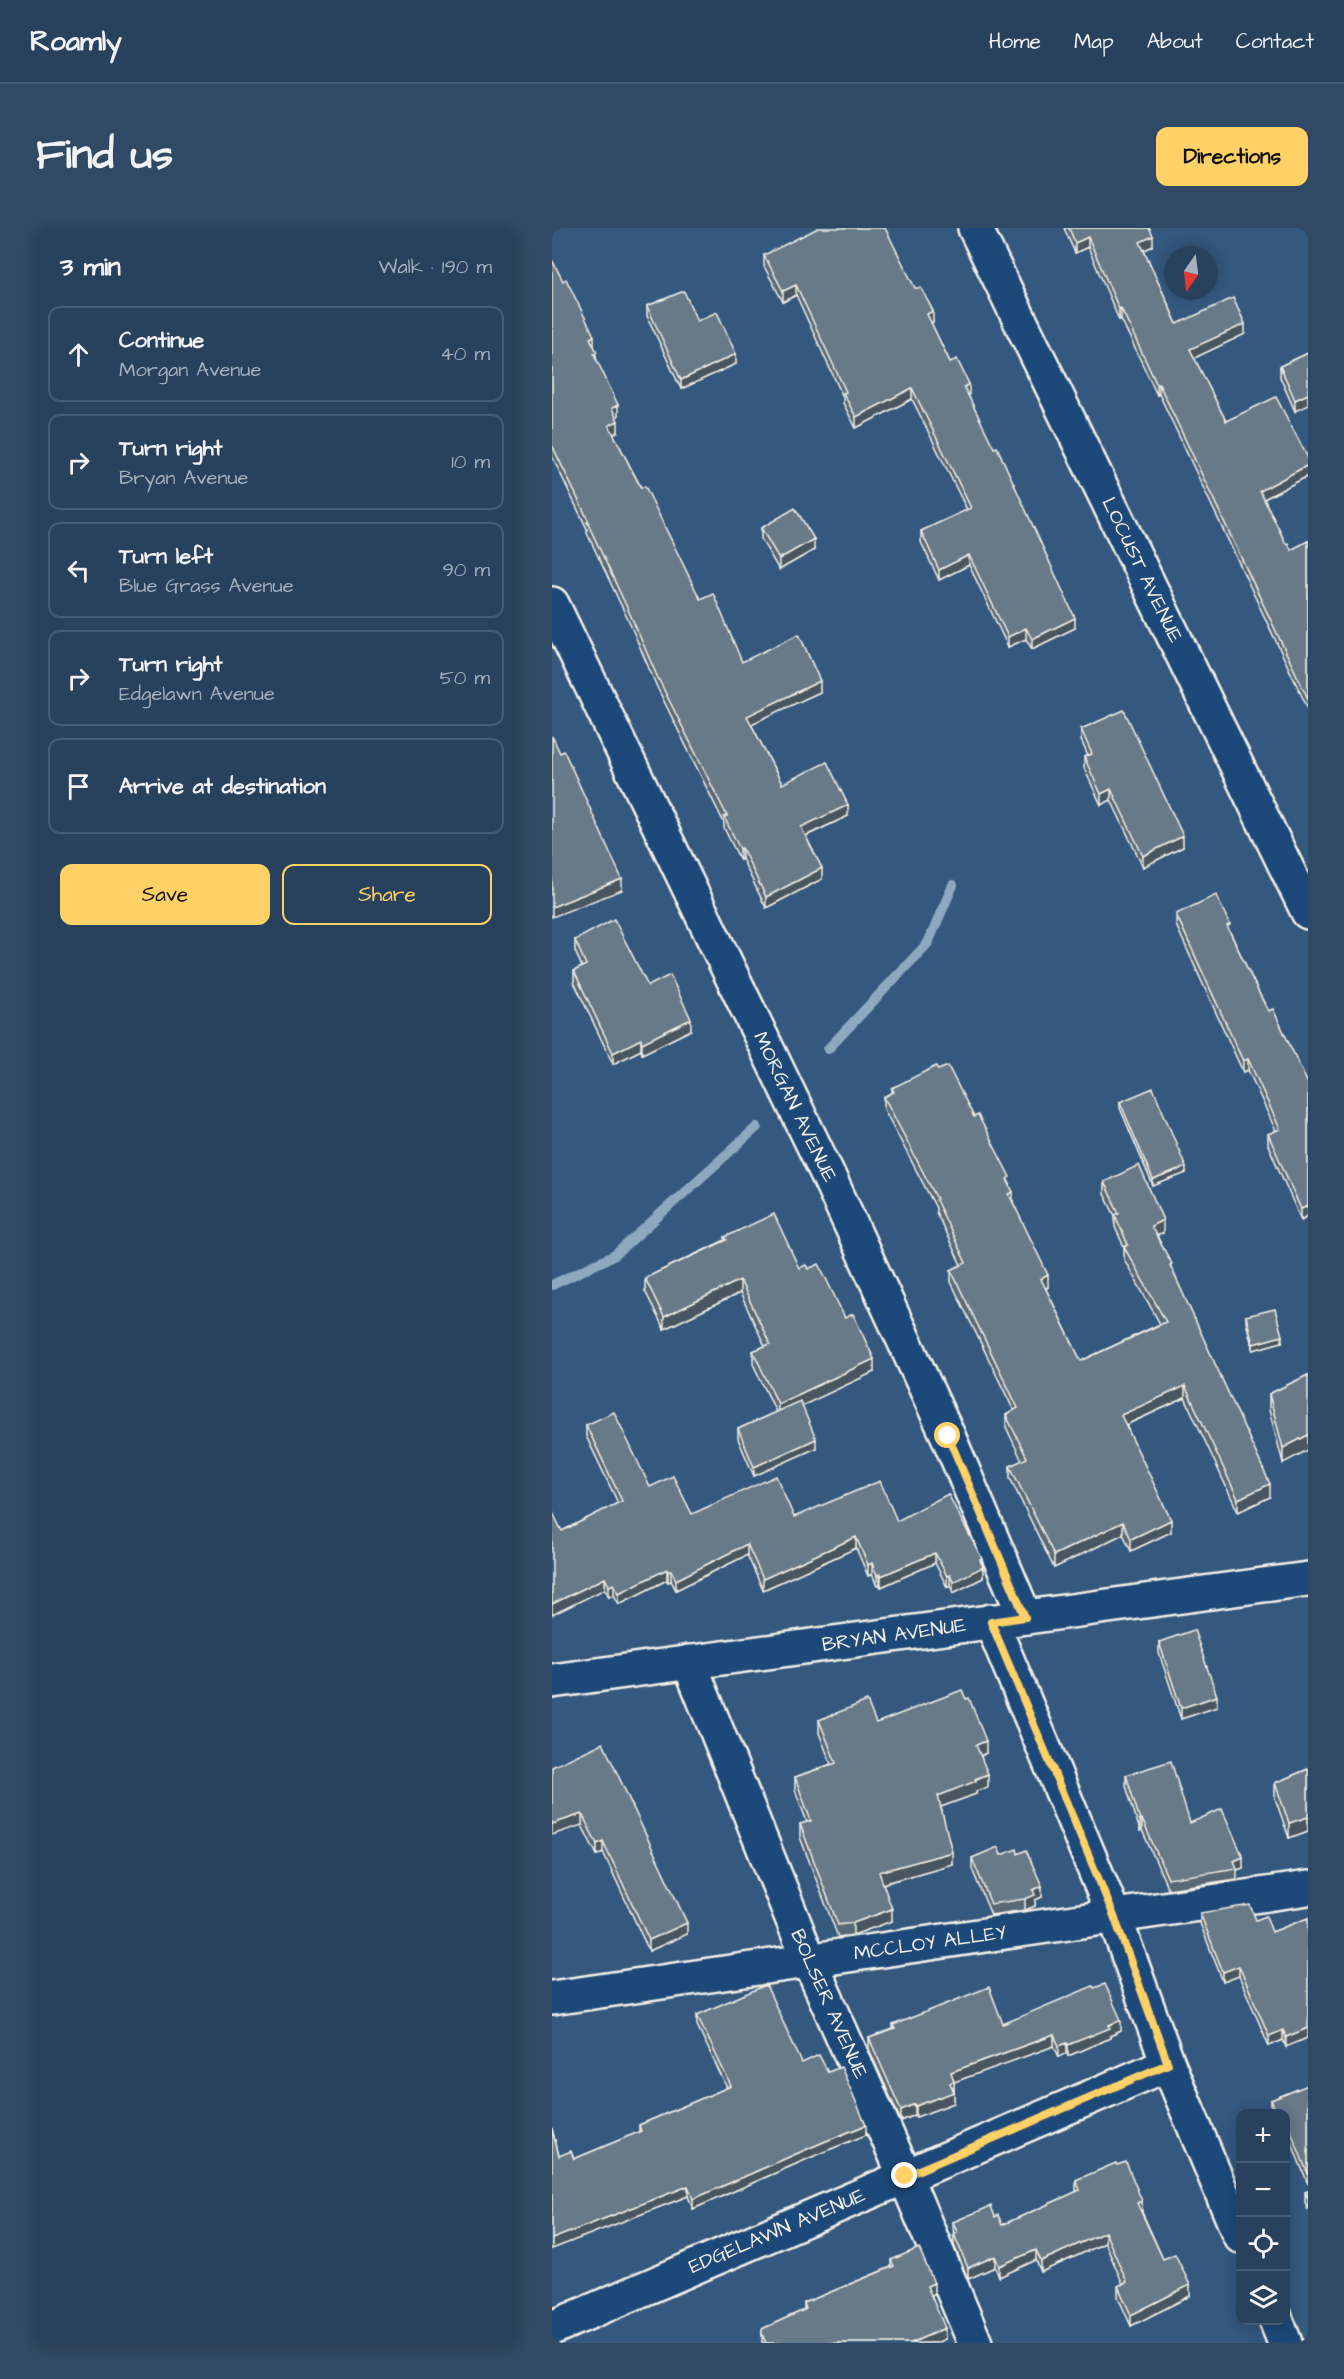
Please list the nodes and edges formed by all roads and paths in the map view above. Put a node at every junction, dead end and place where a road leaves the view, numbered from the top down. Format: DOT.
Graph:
graph roads {
  1 [pos="975,228"];
  2 [pos="552,604"];
  3 [pos="1308,912"];
  4 [pos="1308,1579"];
  5 [pos="1025,1617"];
  6 [pos="991,1622"];
  7 [pos="688,1662"];
  8 [pos="552,1681"];
  9 [pos="1308,1888"];
  10 [pos="1114,1916"];
  11 [pos="809,1960"];
  12 [pos="552,1998"];
  13 [pos="1168,2064"];
  14 [pos="905,2176"];
  15 [pos="1236,2226"];
  16 [pos="1278,2325"];
  17 [pos="552,2328"];
  18 [pos="975,2343"];
  19 [pos="1286,2343"];
  1 -- 3 [label="street, LOCUST AVENUE"];
  2 -- 5 [label="street, MORGAN AVENUE"];
  4 -- 5 [label="street, BRYAN AVENUE"];
  5 -- 6 [label="street, BRYAN AVENUE"];
  6 -- 7 [label="street, BRYAN AVENUE"];
  6 -- 10 [label="street"];
  7 -- 8 [label="street, BRYAN AVENUE"];
  7 -- 11 [label="street, BOLSER AVENUE"];
  9 -- 10 [label="street, MCCLOY ALLEY"];
  10 -- 11 [label="street, MCCLOY ALLEY"];
  10 -- 13 [label="street"];
  11 -- 12 [label="street, MCCLOY ALLEY"];
  11 -- 14 [label="street, BOLSER AVENUE"];
  13 -- 14 [label="street, EDGELAWN AVENUE"];
  13 -- 15 [label="street"];
  14 -- 17 [label="street, EDGELAWN AVENUE"];
  14 -- 18 [label="street, BOLSER AVENUE"];
  16 -- 19 [label="street"];
}
